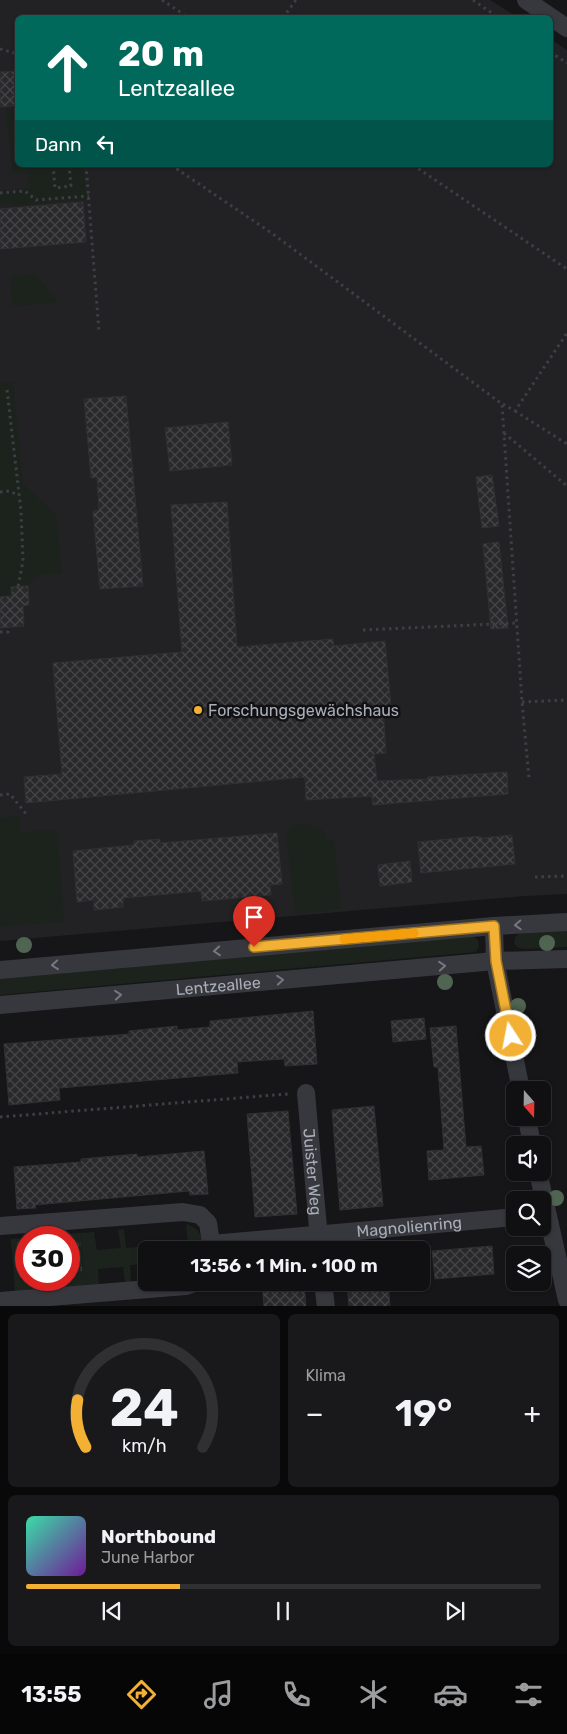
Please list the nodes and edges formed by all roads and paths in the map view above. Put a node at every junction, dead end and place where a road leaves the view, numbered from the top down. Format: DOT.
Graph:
graph roads {
  1 [pos="162,0"];
  2 [pos="296,0"];
  3 [pos="472,0"];
  4 [pos="526,0"];
  5 [pos="184,15"];
  6 [pos="285,15"];
  7 [pos="494,15"];
  8 [pos="548,15"];
  9 [pos="553,18"];
  10 [pos="567,28"];
  11 [pos="0,49"];
  12 [pos="15,53"];
  13 [pos="553,54"];
  14 [pos="567,63"];
  15 [pos="53,167"];
  16 [pos="69,167"];
  17 [pos="86,167"];
  18 [pos="173,167"];
  19 [pos="179,167"];
  20 [pos="416,167"];
  21 [pos="177,170"];
  22 [pos="0,193"];
  23 [pos="89,196"];
  24 [pos="567,269"];
  25 [pos="99,332"];
  26 [pos="567,333"];
  27 [pos="7,390"];
  28 [pos="502,404"];
  29 [pos="515,411"];
  30 [pos="504,433"];
  31 [pos="567,444"];
  32 [pos="567,486"];
  33 [pos="0,492"];
  34 [pos="18,496"];
  35 [pos="18,587"];
  36 [pos="516,623"];
  37 [pos="8,630"];
  38 [pos="363,630"];
  39 [pos="0,632"];
  40 [pos="567,700"];
  41 [pos="522,702"];
  42 [pos="529,778"];
  43 [pos="0,795"];
  44 [pos="27,815"];
  45 [pos="567,876"];
  46 [pos="535,877"];
  47 [pos="567,922"];
  48 [pos="494,926"];
  49 [pos="567,959"];
  50 [pos="496,961"];
  51 [pos="0,970"];
  52 [pos="0,1005"];
  53 [pos="519,1081"];
  54 [pos="306,1093"];
  55 [pos="0,1117"];
  56 [pos="506,1218"];
  57 [pos="0,1226"];
  58 [pos="550,1236"];
  59 [pos="211,1241"];
  60 [pos="319,1241"];
  61 [pos="327,1241"];
  62 [pos="138,1290"];
  63 [pos="324,1291"];
  64 [pos="567,1300"];
  65 [pos="0,1301"];
  66 [pos="326,1306"];
  1 -- 5 [label="path"];
  2 -- 6 [label="path"];
  3 -- 7 [label="path"];
  4 -- 8 [label="street"];
  9 -- 10 [label="street"];
  11 -- 12 [label="path"];
  13 -- 14 [label="path"];
  15 -- 16 [label="path"];
  17 -- 23 [label="path"];
  18 -- 21 [label="path"];
  19 -- 21 [label="path"];
  20 -- 24 [label="path"];
  21 -- 28 [label="path"];
  22 -- 23 [label="path"];
  23 -- 25 [label="path"];
  26 -- 29 [label="path"];
  27 -- 34 [label="path"];
  28 -- 29 [label="path"];
  28 -- 30 [label="path"];
  29 -- 31 [label="path"];
  30 -- 32 [label="path"];
  30 -- 36 [label="path"];
  33 -- 34 [label="path"];
  34 -- 35 [label="path"];
  36 -- 38 [label="path"];
  36 -- 41 [label="path"];
  37 -- 39 [label="path"];
  40 -- 41 [label="path"];
  41 -- 42 [label="path"];
  43 -- 44 [label="path"];
  45 -- 46 [label="path"];
  47 -- 48 [label="street, one-way"];
  48 -- 50 [label="street"];
  48 -- 51 [label="street, one-way"];
  49 -- 50 [label="street, Lentzeallee"];
  52 -- 50 [label="street, Lentzeallee, one-way"];
  50 -- 53 [label="street"];
  54 -- 55 [label="path"];
  54 -- 60 [label="street, Juister Weg"];
  56 -- 61 [label="street, Magnolienring"];
  57 -- 59 [label="street, Magnolienring"];
  58 -- 64 [label="street"];
  62 -- 65 [label="street"];
  63 -- 66 [label="street"];
}
